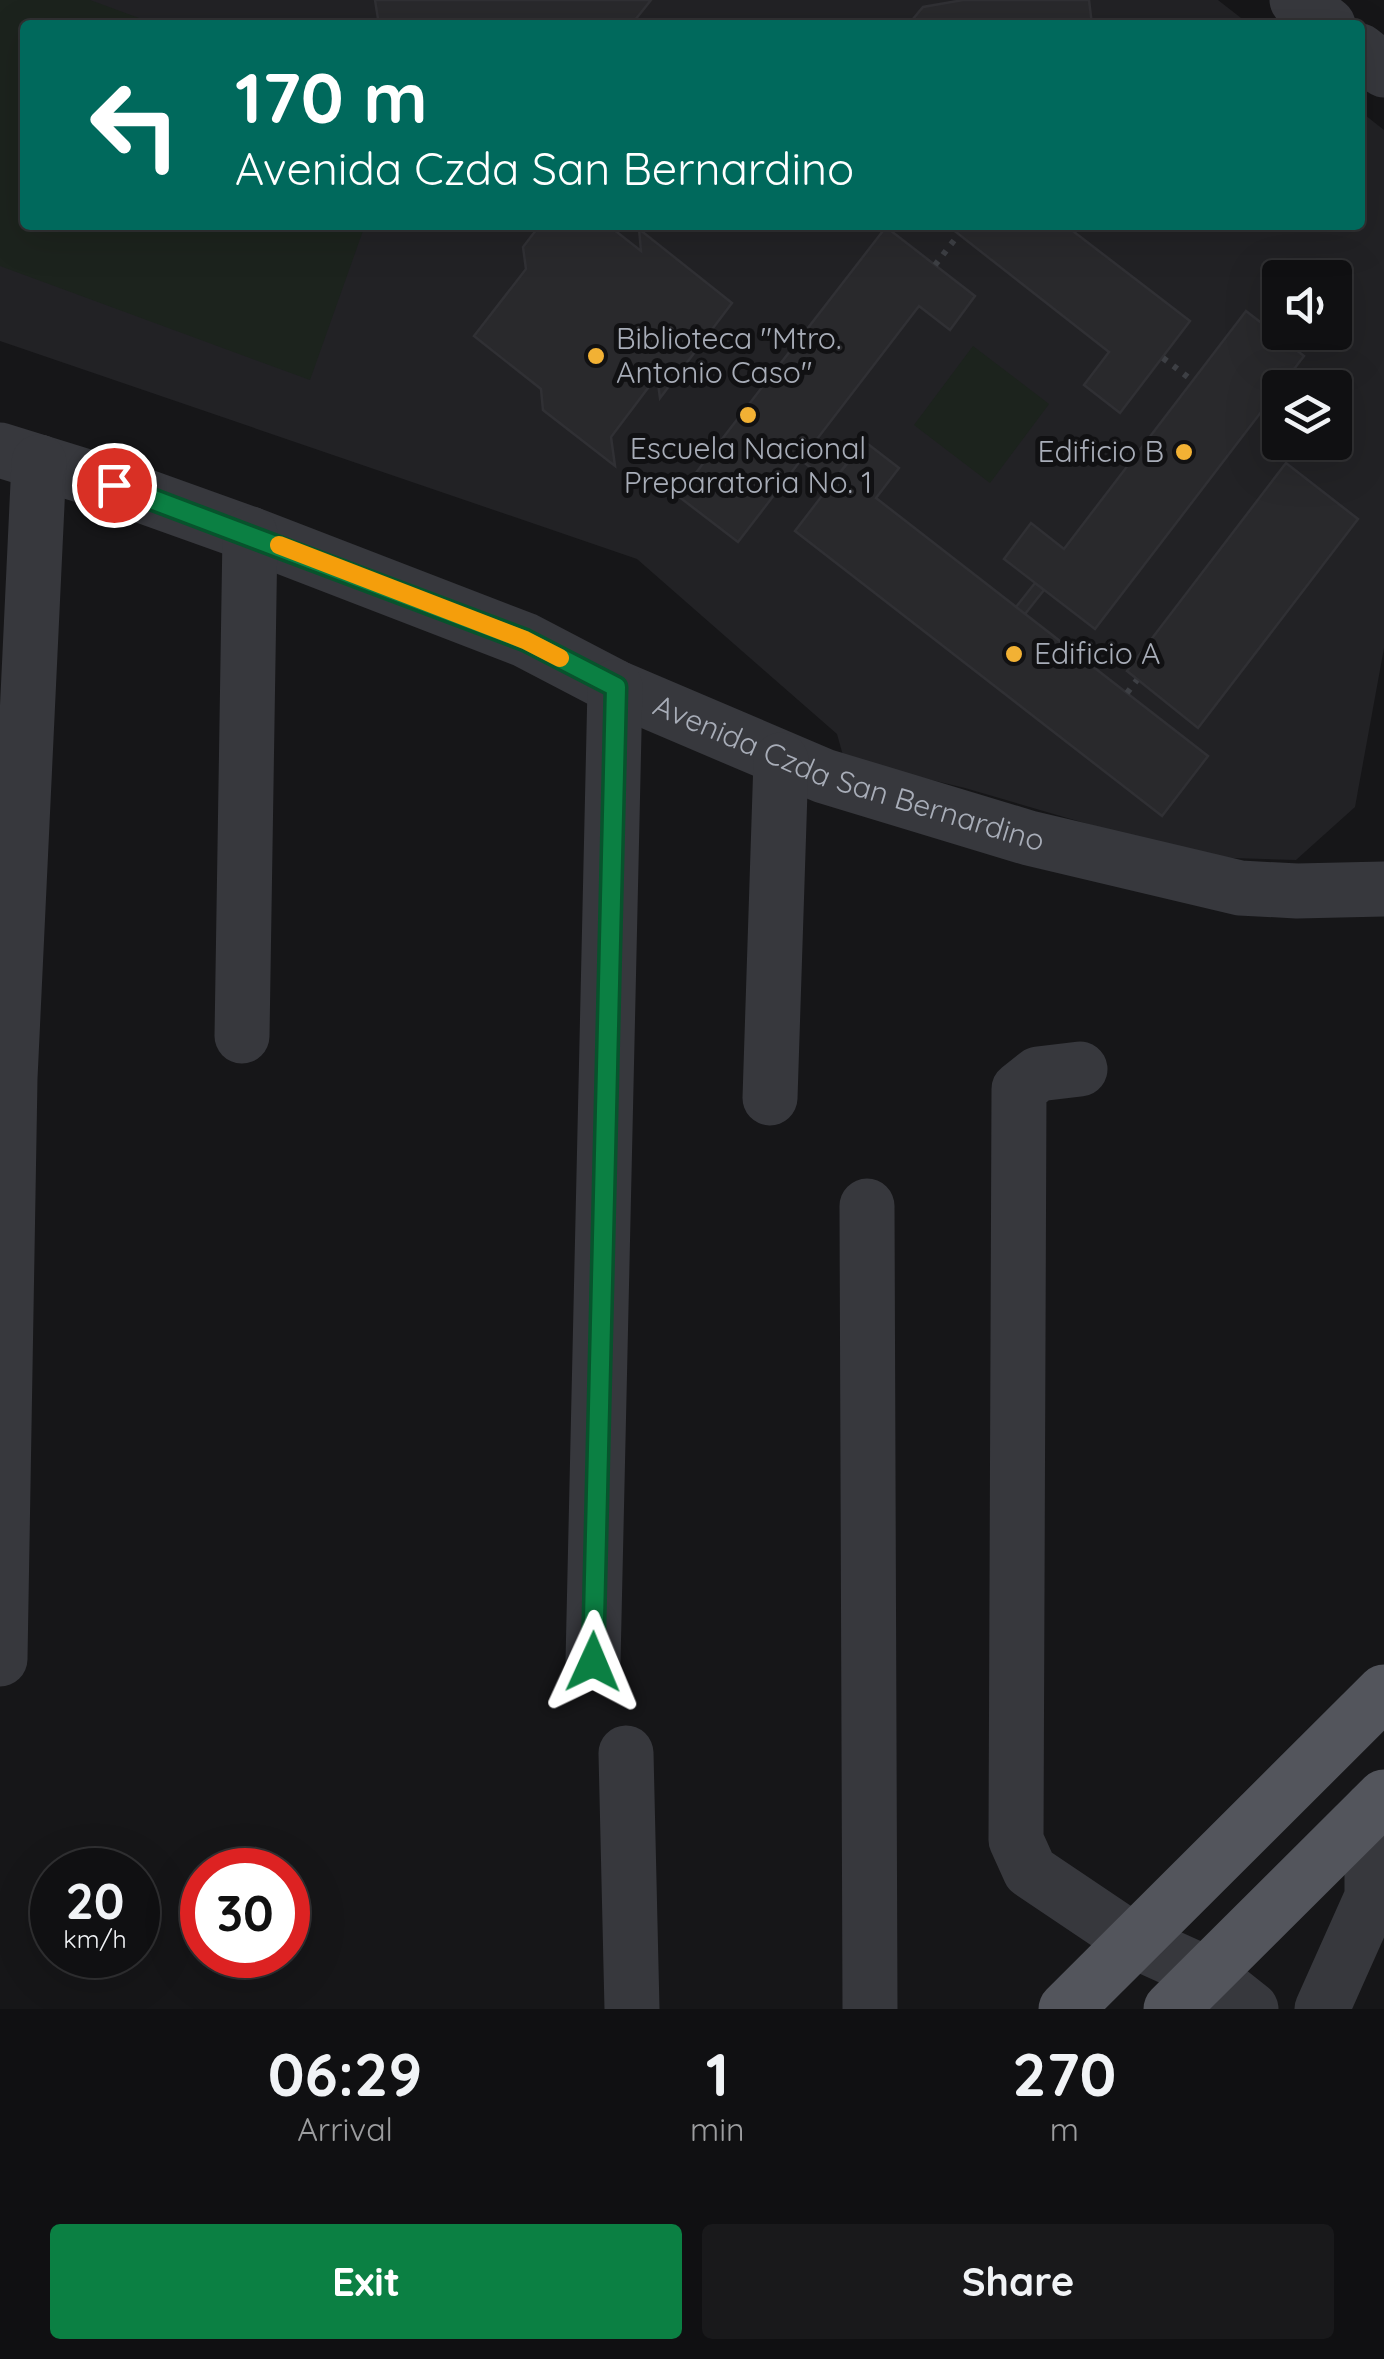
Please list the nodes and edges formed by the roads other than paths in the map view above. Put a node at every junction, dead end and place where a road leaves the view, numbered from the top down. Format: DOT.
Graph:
graph roads {
  1 [pos="1297,0"];
  2 [pos="1322,20"];
  3 [pos="19,456"];
  4 [pos="250,534"];
  5 [pos="616,687"];
  6 [pos="781,760"];
  7 [pos="1384,889"];
  8 [pos="242,1036"];
  9 [pos="1080,1069"];
  10 [pos="770,1098"];
  11 [pos="867,1206"];
  12 [pos="0,1660"];
  13 [pos="593,1662"];
  14 [pos="1384,1692"];
  15 [pos="626,1753"];
  16 [pos="1378,1803"];
  17 [pos="1134,1941"];
  18 [pos="1189,1992"];
  19 [pos="632,2009"];
  20 [pos="870,2009"];
  21 [pos="1066,2009"];
  22 [pos="1251,2009"];
  23 [pos="1322,2009"];
  1 -- 2 [label="street"];
  3 -- 4 [label="street, Avenida Czda San Bernardino"];
  3 -- 12 [label="street"];
  4 -- 5 [label="street, Avenida Czda San Bernardino"];
  4 -- 8 [label="street"];
  5 -- 6 [label="street, Avenida Czda San Bernardino"];
  5 -- 13 [label="street"];
  6 -- 7 [label="street, Avenida Czda San Bernardino"];
  6 -- 10 [label="street"];
  9 -- 17 [label="street"];
  11 -- 20 [label="street"];
  14 -- 17 [label="main road"];
  15 -- 19 [label="street"];
  16 -- 18 [label="main road"];
  16 -- 23 [label="street"];
  17 -- 18 [label="street"];
  17 -- 21 [label="main road"];
  18 -- 22 [label="street"];
}
